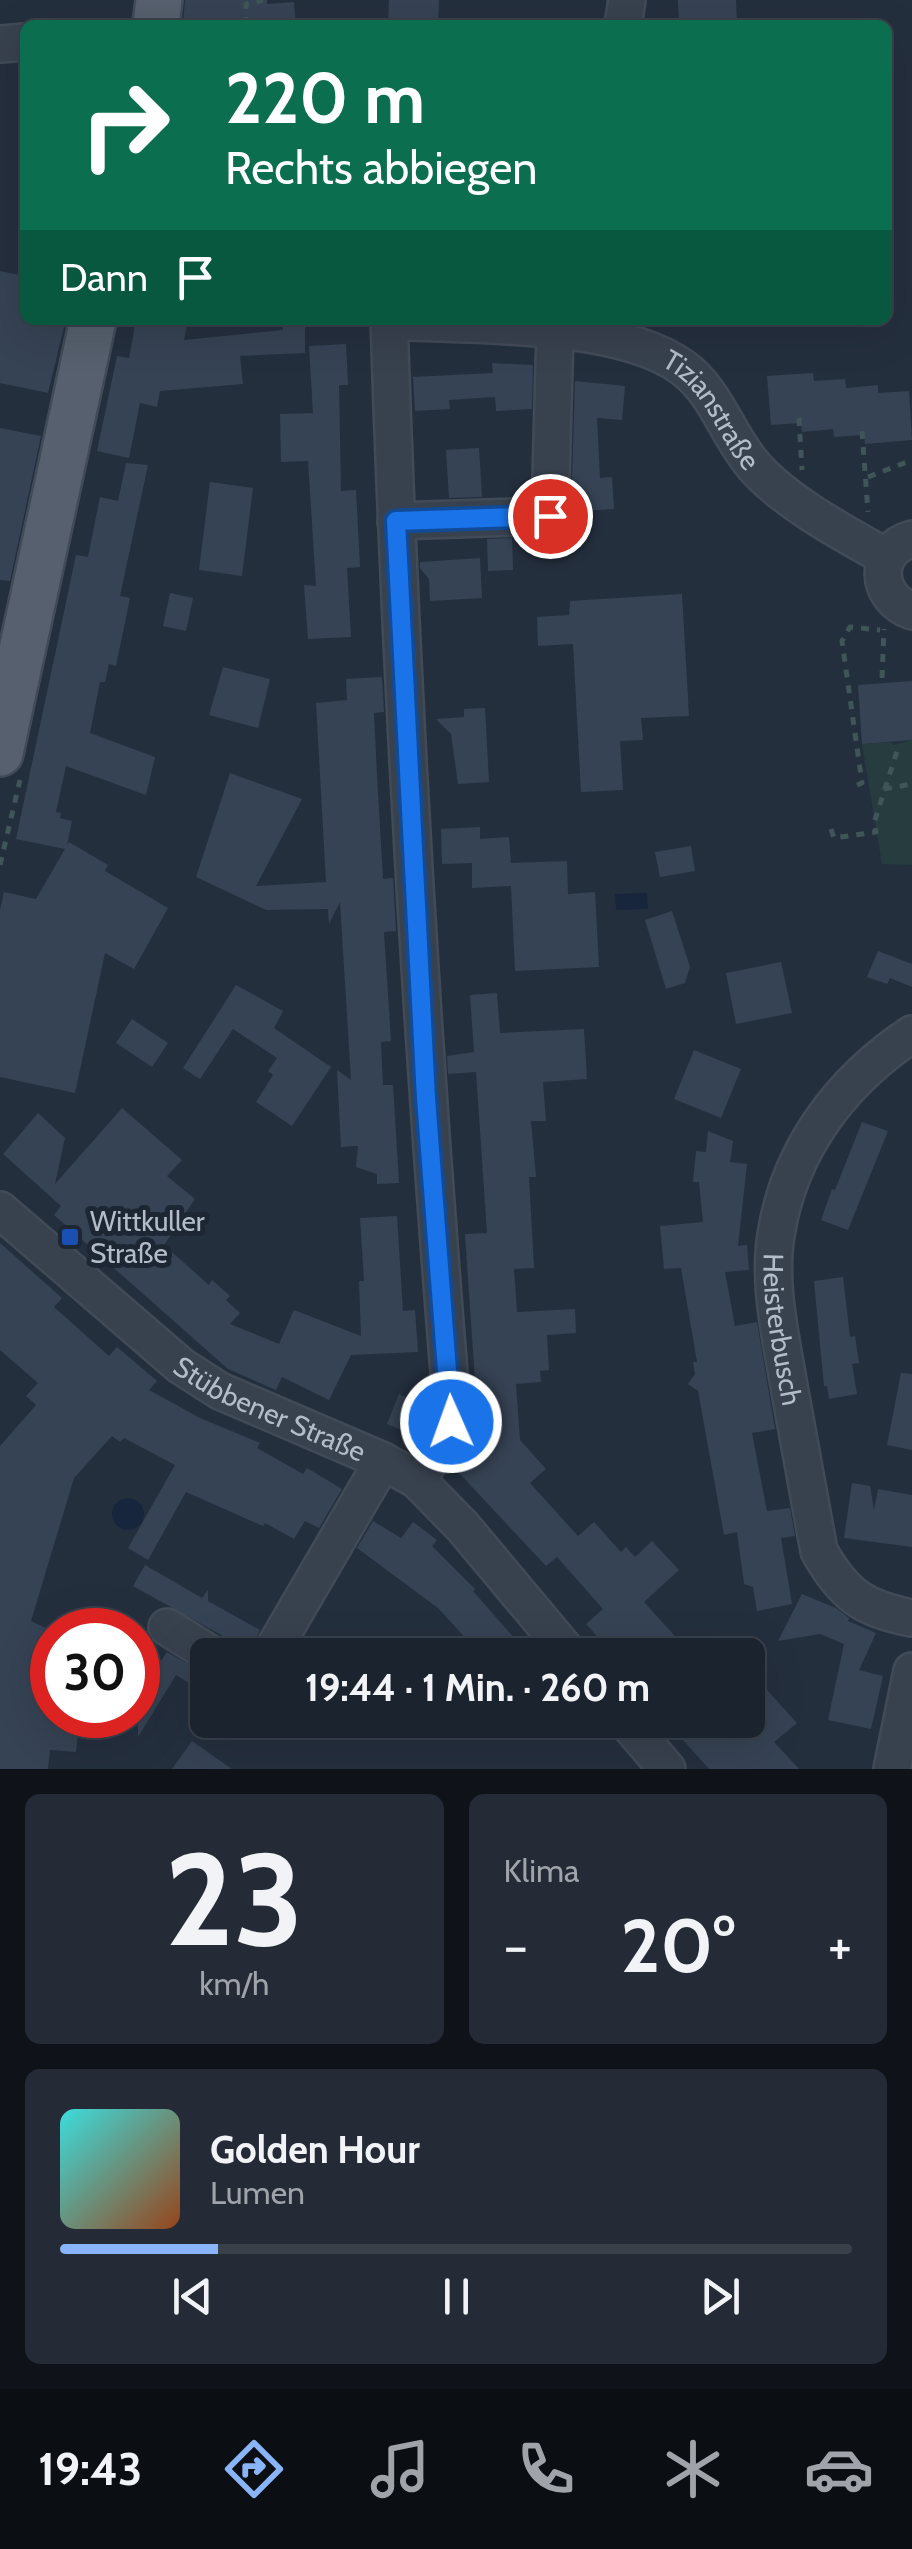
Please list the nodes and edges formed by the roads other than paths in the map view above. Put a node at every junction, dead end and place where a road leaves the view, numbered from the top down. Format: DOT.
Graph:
graph roads {
  1 [pos="92,325"];
  2 [pos="389,325"];
  3 [pos="455,325"];
  4 [pos="596,327"];
  5 [pos="555,331"];
  6 [pos="396,521"];
  7 [pos="886,546"];
  8 [pos="899,616"];
  9 [pos="0,753"];
  10 [pos="912,1034"];
  11 [pos="0,1210"];
  12 [pos="383,1461"];
  13 [pos="418,1480"];
  14 [pos="912,1618"];
  15 [pos="168,1627"];
  16 [pos="280,1638"];
  17 [pos="556,1638"];
  18 [pos="190,1641"];
  19 [pos="912,1671"];
  20 [pos="640,1738"];
  21 [pos="667,1769"];
  22 [pos="892,1769"];
  1 -- 9 [label="main road"];
  2 -- 6 [label="street"];
  3 -- 5 [label="street, Tizianstraße"];
  4 -- 5 [label="street, Tizianstraße"];
  4 -- 7 [label="street, Tizianstraße"];
  5 -- 6 [label="street"];
  6 -- 13 [label="street"];
  7 -- 8 [label="street"];
  10 -- 14 [label="street, Heisterbusch"];
  11 -- 12 [label="street, Stübbener Straße"];
  12 -- 13 [label="street, Stübbener Straße"];
  12 -- 16 [label="street"];
  13 -- 17 [label="street, Stübbener Straße"];
  15 -- 18 [label="street"];
  19 -- 22 [label="street"];
  20 -- 21 [label="street"];
}
